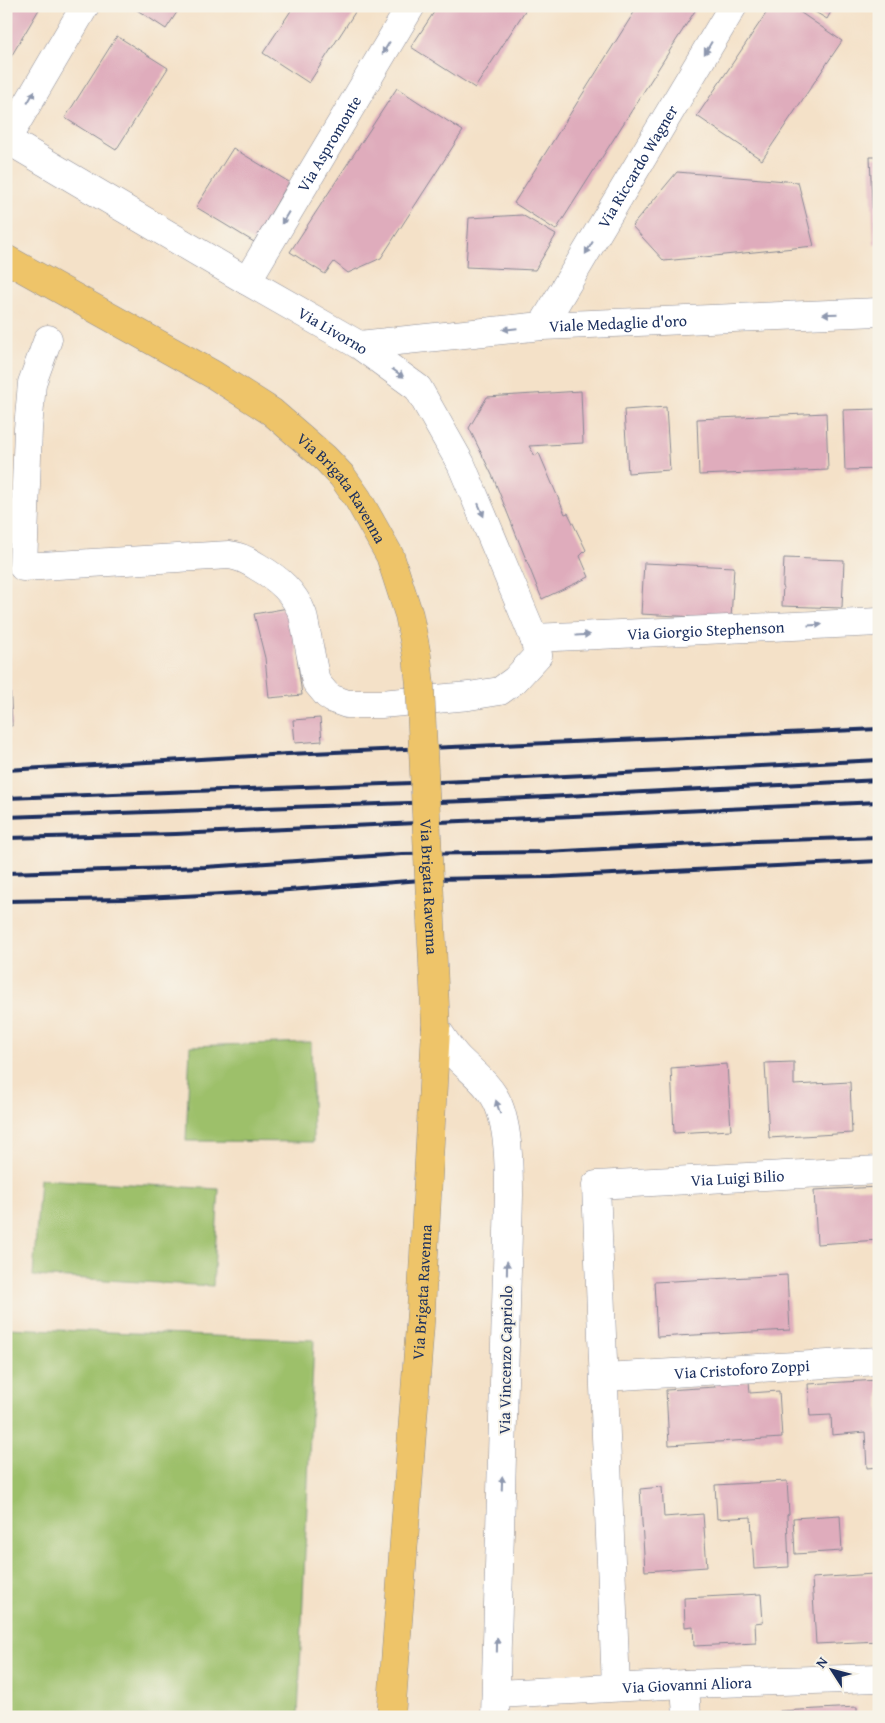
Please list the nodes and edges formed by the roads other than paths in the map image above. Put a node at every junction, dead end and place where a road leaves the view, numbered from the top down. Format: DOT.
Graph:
graph roads {
  1 [pos="85,6"];
  2 [pos="411,6"];
  3 [pos="733,6"];
  4 [pos="6,139"];
  5 [pos="6,259"];
  6 [pos="247,281"];
  7 [pos="879,312"];
  8 [pos="542,326"];
  9 [pos="48,339"];
  10 [pos="359,345"];
  11 [pos="15,567"];
  12 [pos="879,622"];
  13 [pos="534,638"];
  14 [pos="436,1028"];
  15 [pos="879,1170"];
  16 [pos="879,1361"];
  17 [pos="604,1377"];
  18 [pos="879,1678"];
  19 [pos="686,1684"];
  20 [pos="616,1688"];
  21 [pos="496,1705"];
  22 [pos="391,1717"];
  23 [pos="687,1717"];
  4 -- 1 [label="street, one-way"];
  2 -- 6 [label="street, Via Aspromonte, one-way"];
  3 -- 8 [label="street, Via Riccardo Wagner, one-way"];
  4 -- 6 [label="street, Via Livorno"];
  5 -- 14 [label="main road, Via Brigata Ravenna, bridge"];
  6 -- 10 [label="street, Via Livorno"];
  7 -- 8 [label="street, Viale Medaglie d'oro, one-way"];
  8 -- 10 [label="street, Viale Medaglie d'oro, one-way"];
  9 -- 11 [label="street"];
  10 -- 13 [label="street, Via Livorno, one-way"];
  11 -- 13 [label="street"];
  13 -- 12 [label="street, Via Giorgio Stephenson, one-way"];
  21 -- 14 [label="street, Via Vincenzo Capriolo, one-way"];
  14 -- 22 [label="main road, Via Brigata Ravenna"];
  15 -- 17 [label="street, Via Luigi Bilio"];
  16 -- 17 [label="street, Via Cristoforo Zoppi"];
  17 -- 20 [label="street"];
  18 -- 19 [label="street, Via Giovanni Aliora"];
  19 -- 20 [label="street, Via Giovanni Aliora"];
  19 -- 23 [label="street"];
  20 -- 21 [label="street, Via Giovanni Aliora"];
}
